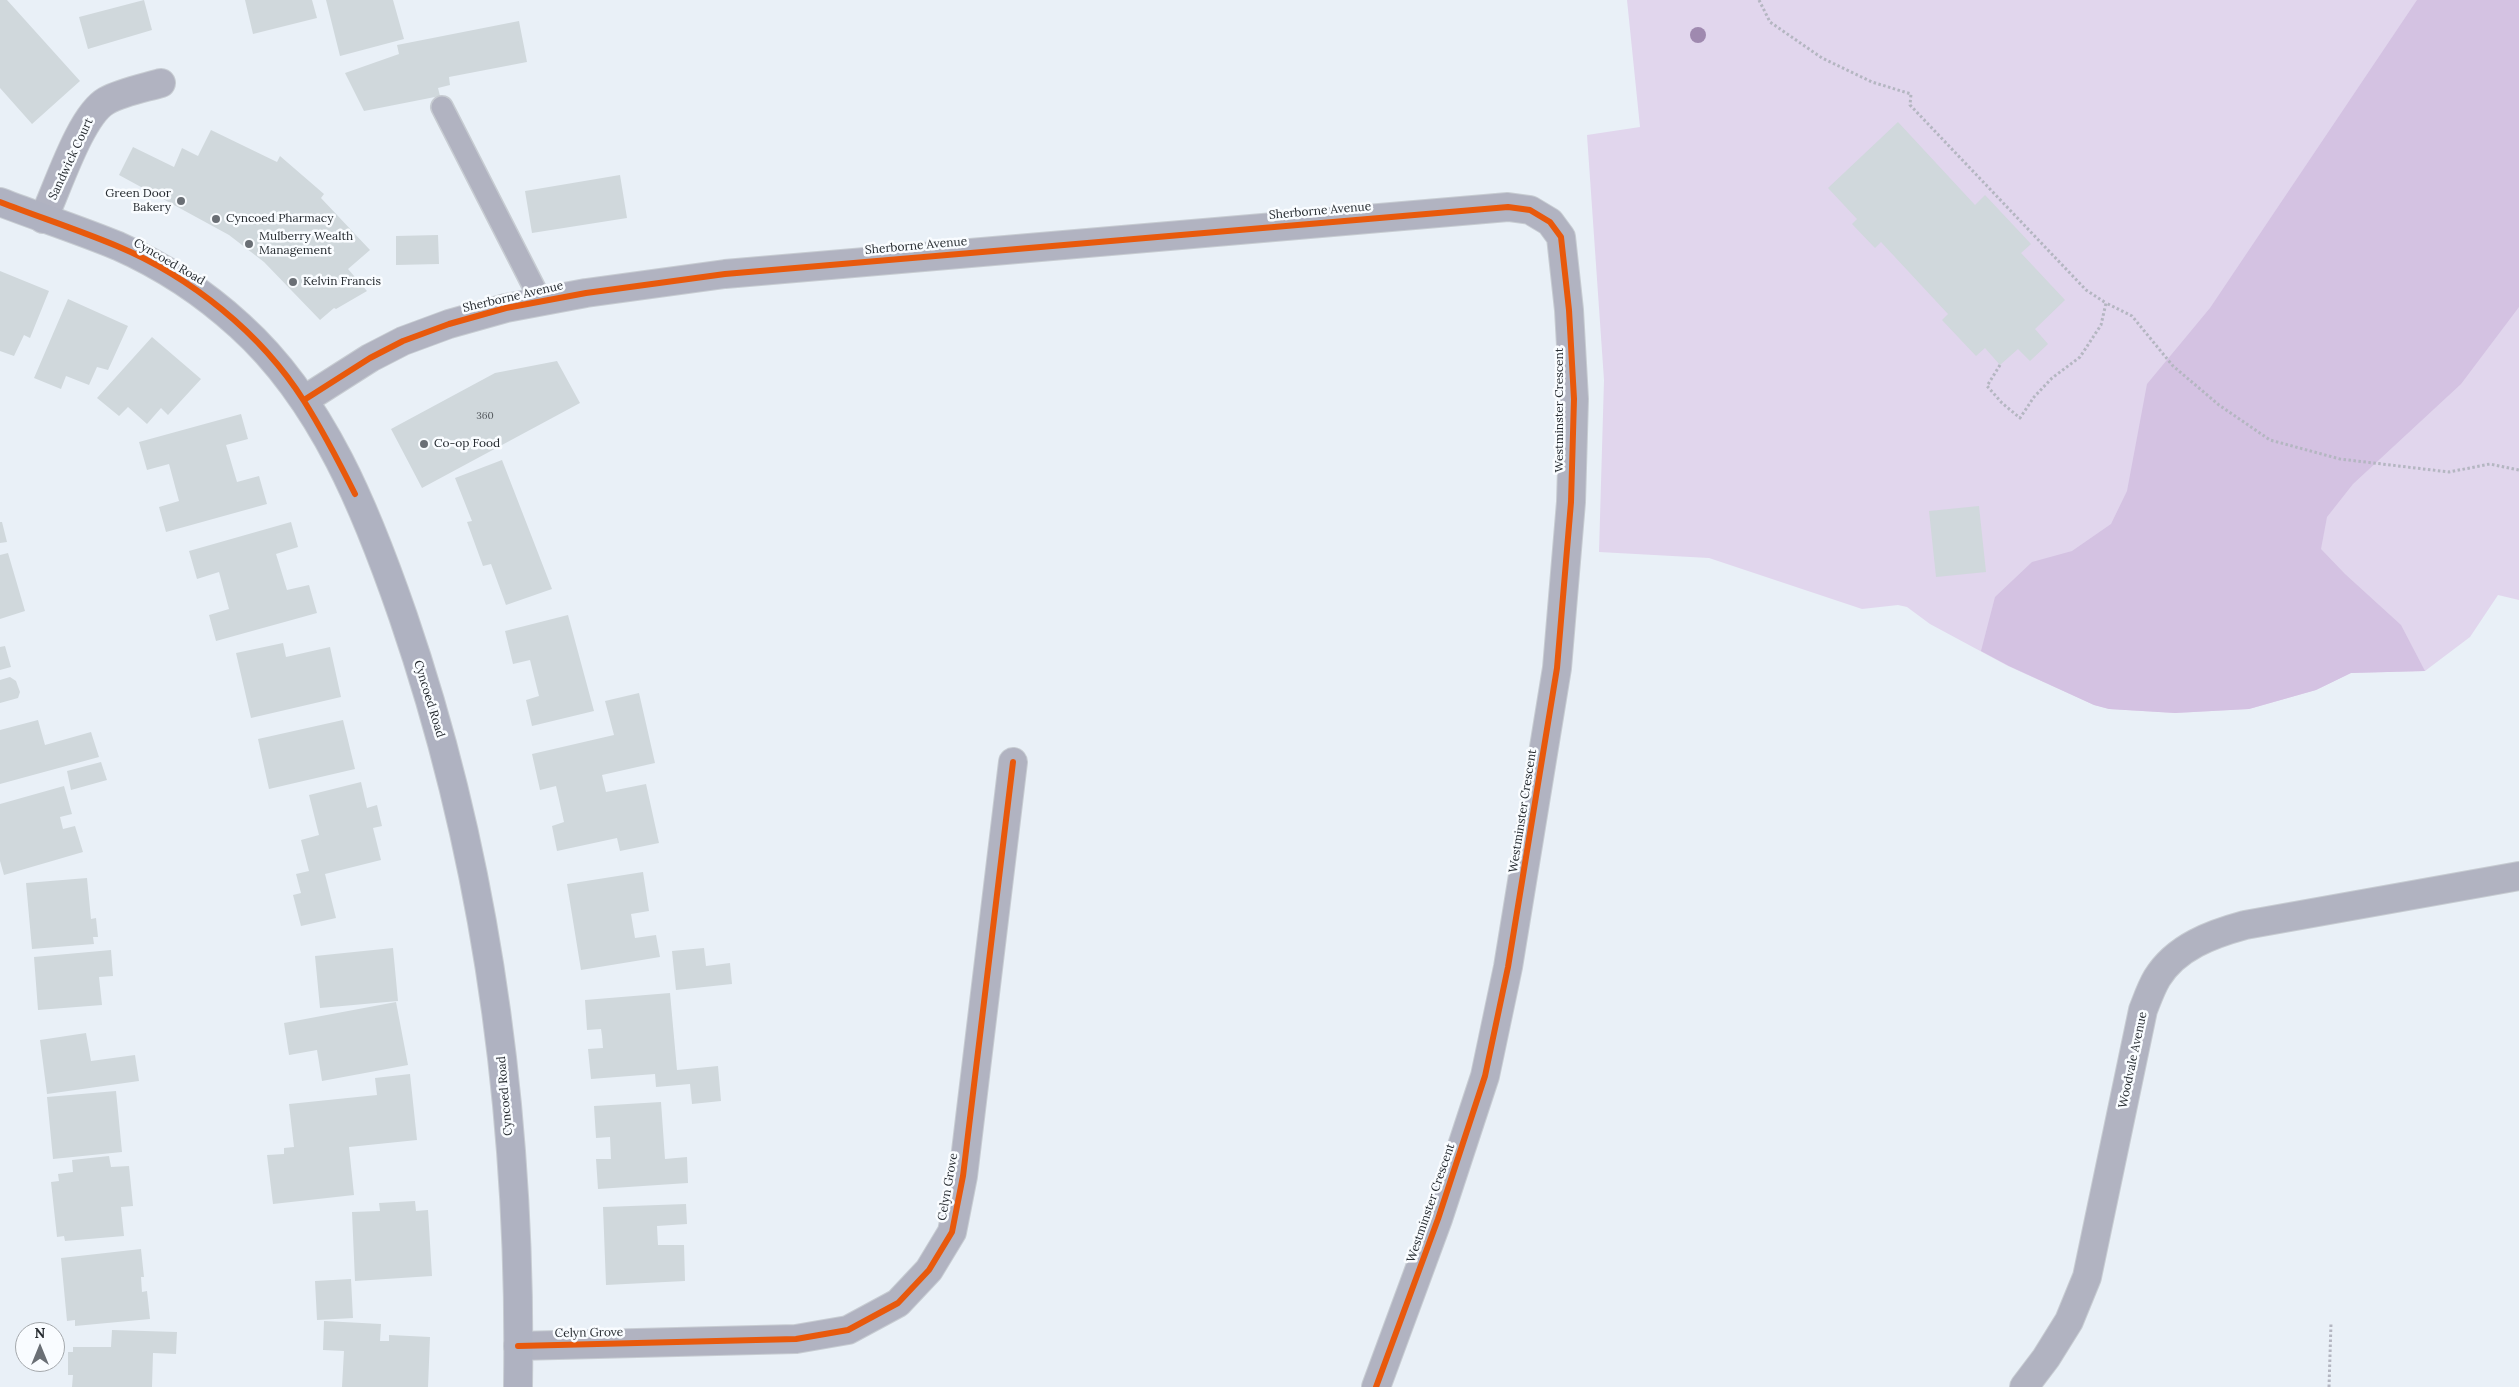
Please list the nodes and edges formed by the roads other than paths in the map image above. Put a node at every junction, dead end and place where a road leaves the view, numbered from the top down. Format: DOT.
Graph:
graph roads {
  1 [pos="161,82"];
  2 [pos="442,107"];
  3 [pos="0,202"];
  4 [pos="43,219"];
  5 [pos="1550,222"];
  6 [pos="541,301"];
  7 [pos="304,400"];
  8 [pos="1013,762"];
  9 [pos="2519,876"];
  10 [pos="518,1346"];
  11 [pos="518,1387"];
  12 [pos="1376,1387"];
  13 [pos="2024,1387"];
  1 -- 4 [label="street, Sandwick Court"];
  2 -- 6 [label="lane"];
  3 -- 4 [label="street, Cyncoed Road"];
  4 -- 7 [label="street, Cyncoed Road"];
  5 -- 6 [label="street, Sherborne Avenue"];
  5 -- 12 [label="street, Westminster Crescent"];
  6 -- 7 [label="street, Sherborne Avenue"];
  7 -- 10 [label="street, Cyncoed Road"];
  8 -- 10 [label="street, Celyn Grove"];
  9 -- 13 [label="street, Woodvale Avenue"];
  10 -- 11 [label="street, Cyncoed Road"];
}
